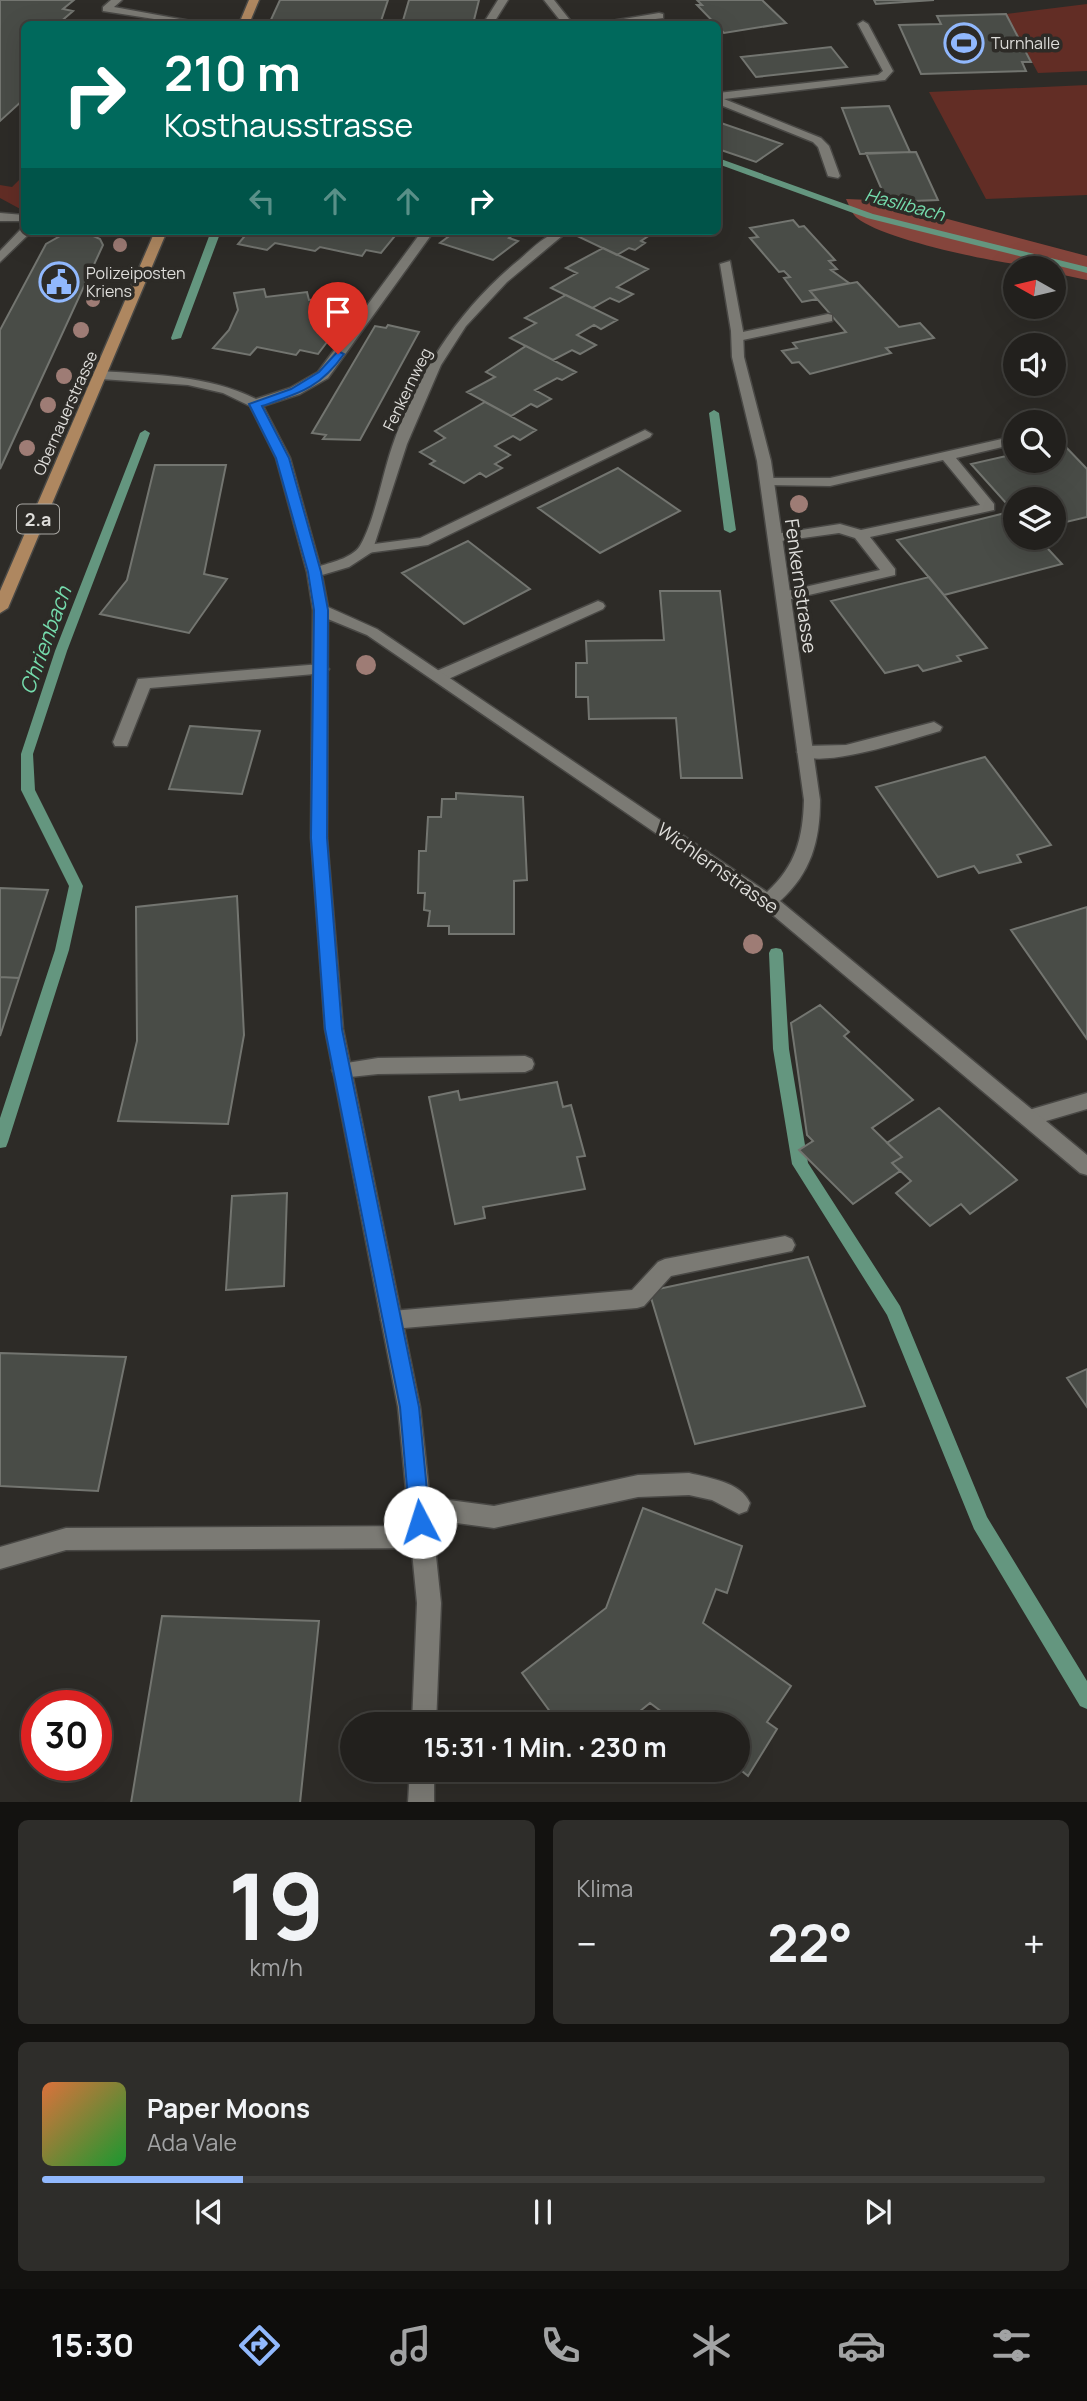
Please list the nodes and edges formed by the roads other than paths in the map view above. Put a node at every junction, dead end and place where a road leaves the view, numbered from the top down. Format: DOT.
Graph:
graph roads {
  1 [pos="117,0"];
  2 [pos="254,0"];
  3 [pos="503,0"];
  4 [pos="549,0"];
  5 [pos="659,16"];
  6 [pos="183,21"];
  7 [pos="245,21"];
  8 [pos="490,21"];
  9 [pos="566,21"];
  10 [pos="622,21"];
  11 [pos="863,24"];
  12 [pos="721,98"];
  13 [pos="721,99"];
  14 [pos="834,176"];
  15 [pos="0,217"];
  16 [pos="21,218"];
  17 [pos="22,235"];
  18 [pos="159,235"];
  19 [pos="425,235"];
  20 [pos="557,235"];
  21 [pos="0,258"];
  22 [pos="726,264"];
  23 [pos="828,318"];
  24 [pos="737,337"];
  25 [pos="101,374"];
  26 [pos="255,404"];
  27 [pos="645,433"];
  28 [pos="1003,443"];
  29 [pos="947,456"];
  30 [pos="767,481"];
  31 [pos="860,535"];
  32 [pos="775,538"];
  33 [pos="367,549"];
  34 [pos="314,572"];
  35 [pos="783,596"];
  36 [pos="598,606"];
  37 [pos="0,608"];
  38 [pos="321,610"];
  39 [pos="321,668"];
  40 [pos="438,677"];
  41 [pos="934,727"];
  42 [pos="121,742"];
  43 [pos="805,752"];
  44 [pos="768,901"];
  45 [pos="525,1064"];
  46 [pos="341,1070"];
  47 [pos="1087,1101"];
  48 [pos="1028,1118"];
  49 [pos="1087,1167"];
  50 [pos="785,1245"];
  51 [pos="392,1320"];
  52 [pos="738,1503"];
  53 [pos="419,1507"];
  54 [pos="422,1536"];
  55 [pos="0,1558"];
  56 [pos="424,1712"];
  57 [pos="422,1782"];
  58 [pos="421,1802"];
  1 -- 6 [label="street"];
  2 -- 7 [label="main road"];
  3 -- 8 [label="street"];
  4 -- 9 [label="street"];
  5 -- 10 [label="street"];
  11 -- 12 [label="street"];
  13 -- 14 [label="street"];
  15 -- 16 [label="street"];
  17 -- 21 [label="street"];
  18 -- 25 [label="main road, Obernauerstrasse / 2.a"];
  19 -- 26 [label="street"];
  20 -- 33 [label="street, Fenkernweg"];
  22 -- 24 [label="street, Fenkernstrasse"];
  23 -- 24 [label="street"];
  24 -- 30 [label="street, Fenkernstrasse"];
  25 -- 26 [label="street"];
  25 -- 37 [label="main road, Obernauerstrasse / 2.a"];
  26 -- 34 [label="street"];
  27 -- 33 [label="street"];
  28 -- 29 [label="street"];
  29 -- 30 [label="street"];
  29 -- 31 [label="street"];
  30 -- 32 [label="street, Fenkernstrasse"];
  31 -- 32 [label="street"];
  31 -- 35 [label="street"];
  32 -- 35 [label="street, Fenkernstrasse"];
  33 -- 34 [label="street"];
  34 -- 38 [label="street"];
  35 -- 43 [label="street, Fenkernstrasse"];
  36 -- 40 [label="street"];
  38 -- 39 [label="street"];
  38 -- 40 [label="street, Wichlernstrasse"];
  39 -- 42 [label="street"];
  39 -- 46 [label="street"];
  40 -- 44 [label="street, Wichlernstrasse"];
  41 -- 43 [label="street"];
  43 -- 44 [label="street, Fenkernstrasse"];
  44 -- 48 [label="street, Wichlernstrasse"];
  45 -- 46 [label="street"];
  46 -- 51 [label="street"];
  47 -- 48 [label="street"];
  48 -- 49 [label="street, Wichlernstrasse"];
  50 -- 51 [label="street"];
  51 -- 53 [label="street"];
  52 -- 53 [label="street"];
  53 -- 54 [label="street"];
  54 -- 55 [label="street"];
  54 -- 56 [label="street"];
  57 -- 58 [label="street"];
}
